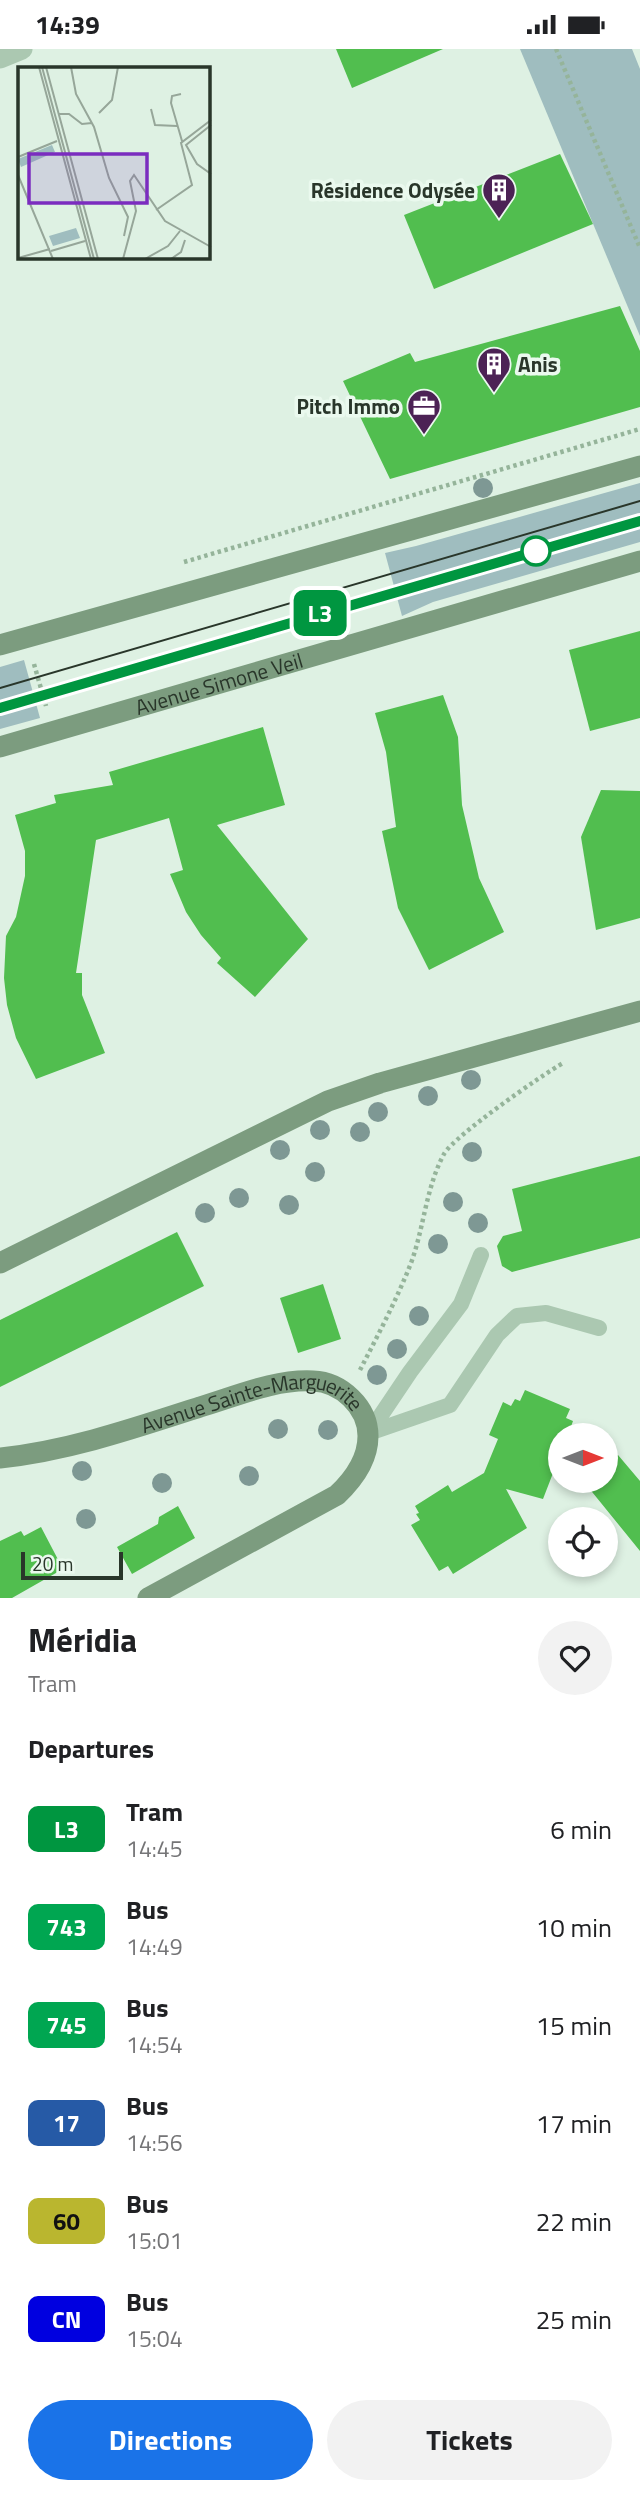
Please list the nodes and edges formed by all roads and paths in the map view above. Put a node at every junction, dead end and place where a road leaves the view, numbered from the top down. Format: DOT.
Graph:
graph roads {
  1 [pos="22,49"];
  2 [pos="556,49"];
  3 [pos="0,58"];
  4 [pos="640,248"];
  5 [pos="640,429"];
  6 [pos="640,466"];
  7 [pos="640,561"];
  8 [pos="173,565"];
  9 [pos="26,637"];
  10 [pos="0,645"];
  11 [pos="53,732"];
  12 [pos="0,747"];
  13 [pos="640,1011"];
  14 [pos="564,1062"];
  15 [pos="481,1255"];
  16 [pos="0,1263"];
  17 [pos="598,1328"];
  18 [pos="348,1395"];
  19 [pos="369,1433"];
  20 [pos="0,1458"];
  21 [pos="148,1598"];
  1 -- 3 [label="street"];
  2 -- 4 [label="path"];
  5 -- 8 [label="path"];
  6 -- 9 [label="street"];
  7 -- 11 [label="street, Avenue Simone Veil"];
  9 -- 10 [label="street"];
  9 -- 11 [label="path"];
  11 -- 12 [label="street, Avenue Simone Veil"];
  13 -- 16 [label="street"];
  14 -- 18 [label="path"];
  15 -- 19 [label="lane"];
  17 -- 19 [label="lane"];
  18 -- 19 [label="street, Avenue Sainte-Marguerite"];
  18 -- 20 [label="street, Avenue Sainte-Marguerite"];
  19 -- 21 [label="street, Avenue Sainte-Marguerite"];
}
